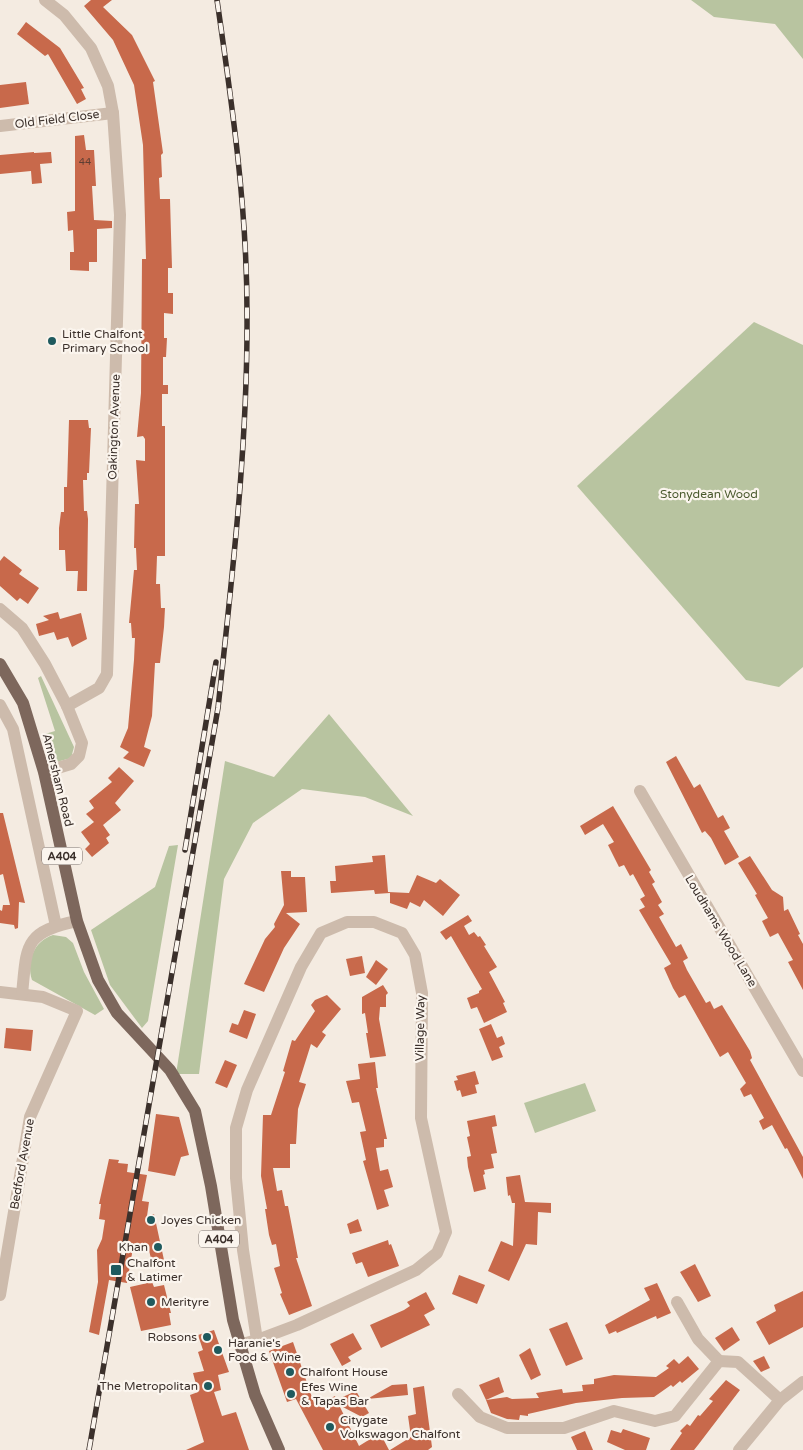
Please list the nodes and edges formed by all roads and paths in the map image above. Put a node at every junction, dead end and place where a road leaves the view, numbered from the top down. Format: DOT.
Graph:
graph roads {
  1 [pos="45,0"];
  2 [pos="113,113"];
  3 [pos="0,126"];
  4 [pos="0,609"];
  5 [pos="0,664"];
  6 [pos="0,705"];
  7 [pos="67,706"];
  8 [pos="44,772"];
  9 [pos="640,791"];
  10 [pos="77,921"];
  11 [pos="56,926"];
  12 [pos="0,992"];
  13 [pos="22,994"];
  14 [pos="803,1071"];
  15 [pos="0,1295"];
  16 [pos="677,1302"];
  17 [pos="257,1340"];
  18 [pos="240,1345"];
  19 [pos="719,1361"];
  20 [pos="803,1382"];
  21 [pos="458,1394"];
  22 [pos="780,1400"];
  23 [pos="279,1450"];
  24 [pos="739,1450"];
  1 -- 2 [label="street, Oakington Avenue"];
  2 -- 3 [label="street, Old Field Close"];
  2 -- 7 [label="street, Oakington Avenue"];
  4 -- 7 [label="street"];
  5 -- 8 [label="main road, Amersham Road / A404"];
  6 -- 11 [label="street"];
  7 -- 8 [label="street"];
  8 -- 10 [label="main road, Amersham Road / A404"];
  9 -- 14 [label="street, Loudhams Wood Lane"];
  10 -- 11 [label="street"];
  10 -- 18 [label="main road, Amersham Road / A404"];
  11 -- 13 [label="street"];
  12 -- 13 [label="street"];
  13 -- 15 [label="street, Bedford Avenue"];
  16 -- 19 [label="street"];
  17 -- 17 [label="street, Village Way"];
  17 -- 18 [label="street, Village Way"];
  18 -- 23 [label="main road, A404"];
  19 -- 21 [label="street"];
  19 -- 22 [label="street"];
  20 -- 22 [label="street"];
  22 -- 24 [label="street"];
}
